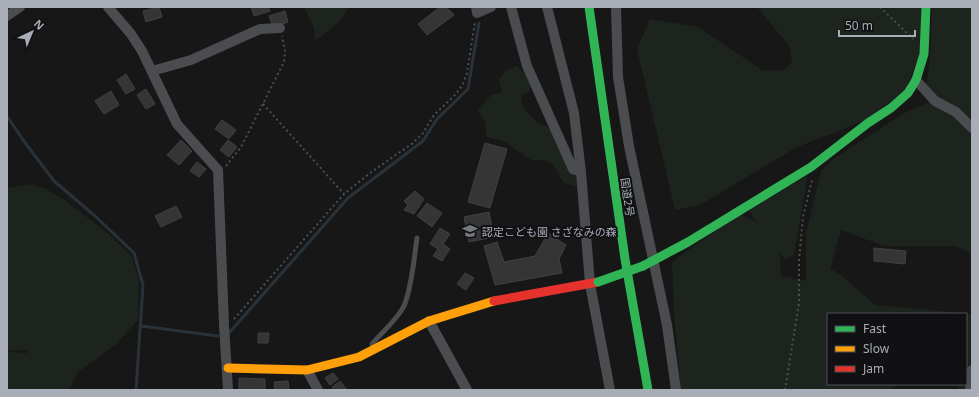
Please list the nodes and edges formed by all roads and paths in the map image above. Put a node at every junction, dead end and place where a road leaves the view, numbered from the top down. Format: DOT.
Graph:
graph roads {
  1 [pos="20,7"];
  2 [pos="108,7"];
  3 [pos="491,7"];
  4 [pos="511,7"];
  5 [pos="547,7"];
  6 [pos="589,7"];
  7 [pos="616,7"];
  8 [pos="880,7"];
  9 [pos="926,7"];
  10 [pos="476,10"];
  11 [pos="7,16"];
  12 [pos="280,28"];
  13 [pos="924,50"];
  14 [pos="152,71"];
  15 [pos="916,80"];
  16 [pos="263,104"];
  17 [pos="972,128"];
  18 [pos="811,167"];
  19 [pos="218,170"];
  20 [pos="581,172"];
  21 [pos="344,194"];
  22 [pos="417,238"];
  23 [pos="653,261"];
  24 [pos="594,283"];
  25 [pos="429,321"];
  26 [pos="224,325"];
  27 [pos="374,349"];
  28 [pos="228,368"];
  29 [pos="307,370"];
  30 [pos="972,370"];
  31 [pos="228,390"];
  32 [pos="318,390"];
  33 [pos="467,390"];
  34 [pos="610,390"];
  35 [pos="648,390"];
  36 [pos="676,390"];
  37 [pos="784,390"];
  38 [pos="970,390"];
  1 -- 11 [label="street"];
  2 -- 14 [label="street"];
  3 -- 10 [label="street"];
  4 -- 20 [label="street"];
  5 -- 20 [label="street"];
  6 -- 35 [label="main road, 国道2号"];
  7 -- 23 [label="street"];
  8 -- 13 [label="path"];
  9 -- 13 [label="main road"];
  10 -- 21 [label="path"];
  12 -- 14 [label="street"];
  12 -- 16 [label="path"];
  13 -- 15 [label="main road"];
  14 -- 19 [label="street"];
  15 -- 17 [label="street"];
  15 -- 18 [label="main road"];
  16 -- 19 [label="path"];
  16 -- 21 [label="path"];
  18 -- 23 [label="main road"];
  18 -- 37 [label="path"];
  19 -- 26 [label="street"];
  20 -- 24 [label="street"];
  21 -- 26 [label="path"];
  22 -- 27 [label="lane"];
  23 -- 24 [label="main road, bridge"];
  23 -- 36 [label="street"];
  24 -- 25 [label="main road"];
  24 -- 34 [label="street"];
  25 -- 27 [label="main road"];
  25 -- 33 [label="street"];
  26 -- 28 [label="street"];
  27 -- 29 [label="main road"];
  28 -- 29 [label="main road"];
  28 -- 31 [label="street"];
  29 -- 32 [label="street"];
  30 -- 38 [label="street"];
}
